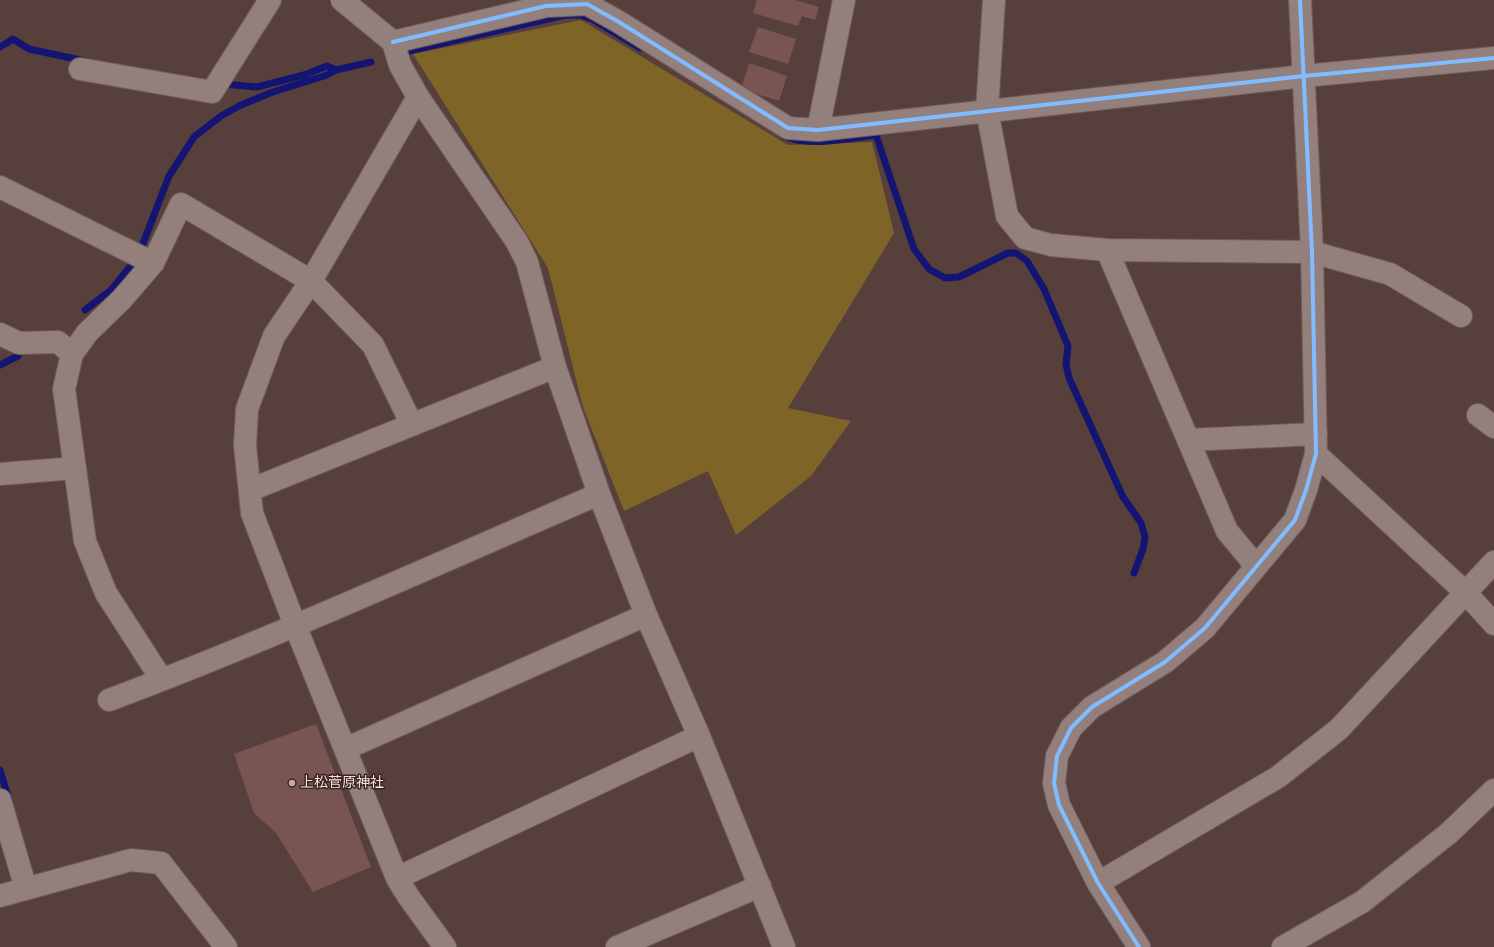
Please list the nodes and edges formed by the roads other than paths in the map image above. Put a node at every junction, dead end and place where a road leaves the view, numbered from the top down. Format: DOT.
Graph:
graph roads {
  1 [pos="270,0"];
  2 [pos="342,0"];
  3 [pos="844,0"];
  4 [pos="994,0"];
  5 [pos="1300,0"];
  6 [pos="393,42"];
  7 [pos="1494,58"];
  8 [pos="80,69"];
  9 [pos="1304,76"];
  10 [pos="418,97"];
  11 [pos="987,110"];
  12 [pos="818,130"];
  13 [pos="0,187"];
  14 [pos="1107,250"];
  15 [pos="1312,252"];
  16 [pos="153,262"];
  17 [pos="310,281"];
  18 [pos="1461,316"];
  19 [pos="0,334"];
  20 [pos="72,354"];
  21 [pos="554,367"];
  22 [pos="412,425"];
  23 [pos="1188,440"];
  24 [pos="1316,444"];
  25 [pos="75,468"];
  26 [pos="0,474"];
  27 [pos="250,490"];
  28 [pos="599,494"];
  29 [pos="1494,562"];
  30 [pos="1256,566"];
  31 [pos="1465,592"];
  32 [pos="646,615"];
  33 [pos="1494,624"];
  34 [pos="295,625"];
  35 [pos="162,680"];
  36 [pos="109,700"];
  37 [pos="699,736"];
  38 [pos="345,748"];
  39 [pos="1494,790"];
  40 [pos="0,800"];
  41 [pos="397,878"];
  42 [pos="1098,883"];
  43 [pos="760,886"];
  44 [pos="26,889"];
  45 [pos="0,896"];
  46 [pos="645,942"];
  47 [pos="436,944"];
  48 [pos="226,947"];
  49 [pos="617,947"];
  50 [pos="784,947"];
  51 [pos="1139,947"];
  52 [pos="1283,947"];
  1 -- 8 [label="street"];
  2 -- 6 [label="street"];
  3 -- 12 [label="street"];
  4 -- 11 [label="street"];
  5 -- 9 [label="street"];
  6 -- 10 [label="street"];
  6 -- 12 [label="street"];
  7 -- 9 [label="street"];
  9 -- 11 [label="street"];
  9 -- 15 [label="street"];
  10 -- 17 [label="street"];
  10 -- 21 [label="street"];
  11 -- 12 [label="street"];
  11 -- 14 [label="street"];
  13 -- 16 [label="street"];
  14 -- 15 [label="street"];
  14 -- 23 [label="street"];
  15 -- 18 [label="street"];
  15 -- 24 [label="street"];
  16 -- 17 [label="street"];
  16 -- 20 [label="street"];
  17 -- 22 [label="street"];
  17 -- 27 [label="street"];
  19 -- 20 [label="street"];
  20 -- 25 [label="street"];
  21 -- 22 [label="street"];
  21 -- 28 [label="street"];
  22 -- 27 [label="street"];
  23 -- 24 [label="street"];
  23 -- 30 [label="street"];
  24 -- 30 [label="street"];
  24 -- 31 [label="street"];
  25 -- 26 [label="street"];
  25 -- 35 [label="street"];
  27 -- 34 [label="street"];
  28 -- 32 [label="street"];
  28 -- 34 [label="street"];
  29 -- 31 [label="street"];
  30 -- 42 [label="street"];
  31 -- 33 [label="street"];
  31 -- 42 [label="street"];
  32 -- 37 [label="street"];
  32 -- 38 [label="street"];
  34 -- 35 [label="street"];
  34 -- 38 [label="street"];
  35 -- 36 [label="street"];
  37 -- 41 [label="street"];
  37 -- 43 [label="street"];
  38 -- 41 [label="street"];
  39 -- 52 [label="street"];
  40 -- 44 [label="street"];
  41 -- 47 [label="street"];
  42 -- 51 [label="street"];
  43 -- 46 [label="street"];
  43 -- 50 [label="street"];
  44 -- 45 [label="street"];
  44 -- 48 [label="street"];
  46 -- 49 [label="street"];
}
